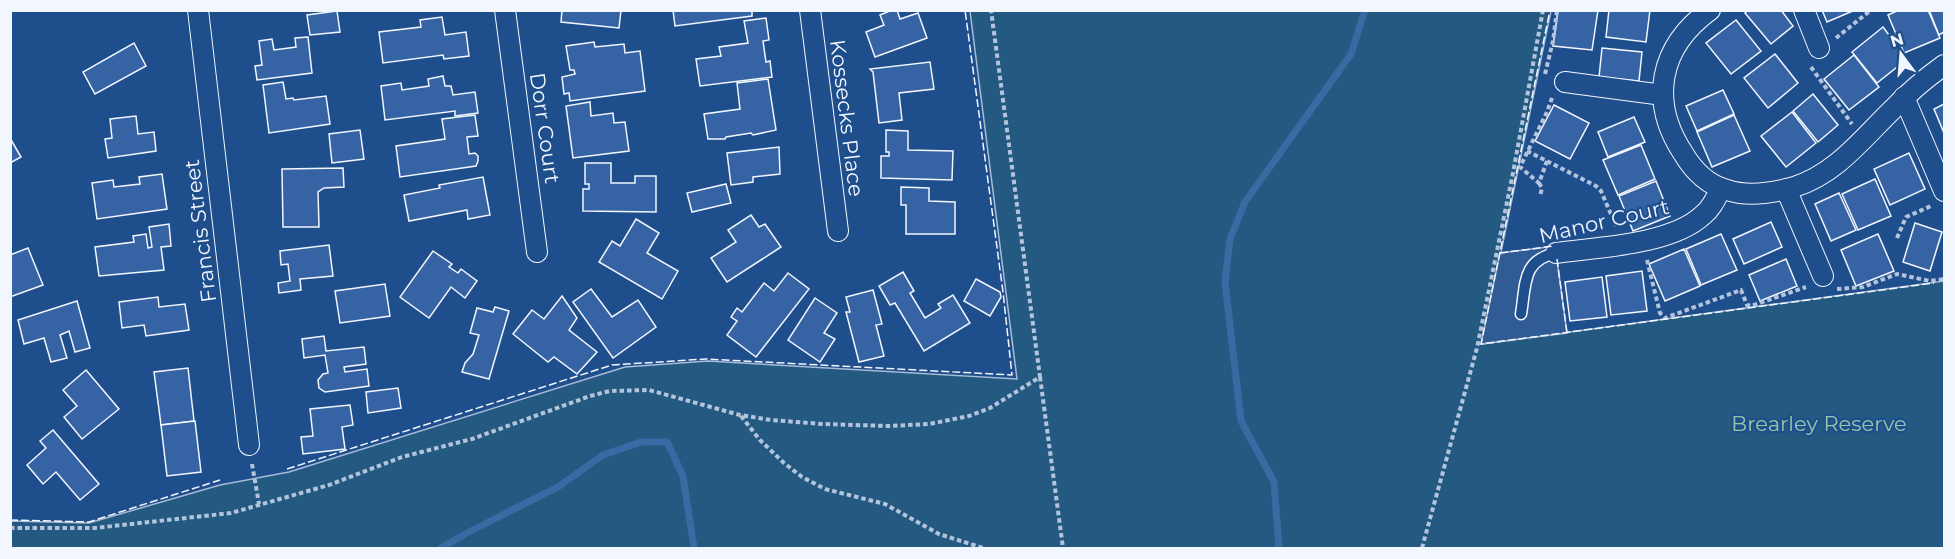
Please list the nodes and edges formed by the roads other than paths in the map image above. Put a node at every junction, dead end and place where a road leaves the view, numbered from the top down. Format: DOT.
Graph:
graph roads {
  1 [pos="198,10"];
  2 [pos="505,10"];
  3 [pos="810,10"];
  4 [pos="1710,10"];
  5 [pos="1803,10"];
  6 [pos="1821,51"];
  7 [pos="1944,64"];
  8 [pos="1558,86"];
  9 [pos="1663,95"];
  10 [pos="1904,97"];
  11 [pos="1943,187"];
  12 [pos="1721,188"];
  13 [pos="1786,189"];
  14 [pos="838,231"];
  15 [pos="537,252"];
  16 [pos="1556,253"];
  17 [pos="1821,280"];
  18 [pos="1521,314"];
  19 [pos="249,445"];
  1 -- 19 [label="street, Francis Street"];
  2 -- 15 [label="street, Dorr Court"];
  3 -- 14 [label="street, Kossecks Place"];
  4 -- 9 [label="street"];
  5 -- 6 [label="street"];
  7 -- 10 [label="street"];
  8 -- 9 [label="street"];
  9 -- 12 [label="street"];
  10 -- 11 [label="street"];
  10 -- 13 [label="street"];
  12 -- 13 [label="street"];
  12 -- 16 [label="street, Manor Court"];
  13 -- 17 [label="street"];
  16 -- 18 [label="lane, Manor Court"];
}
